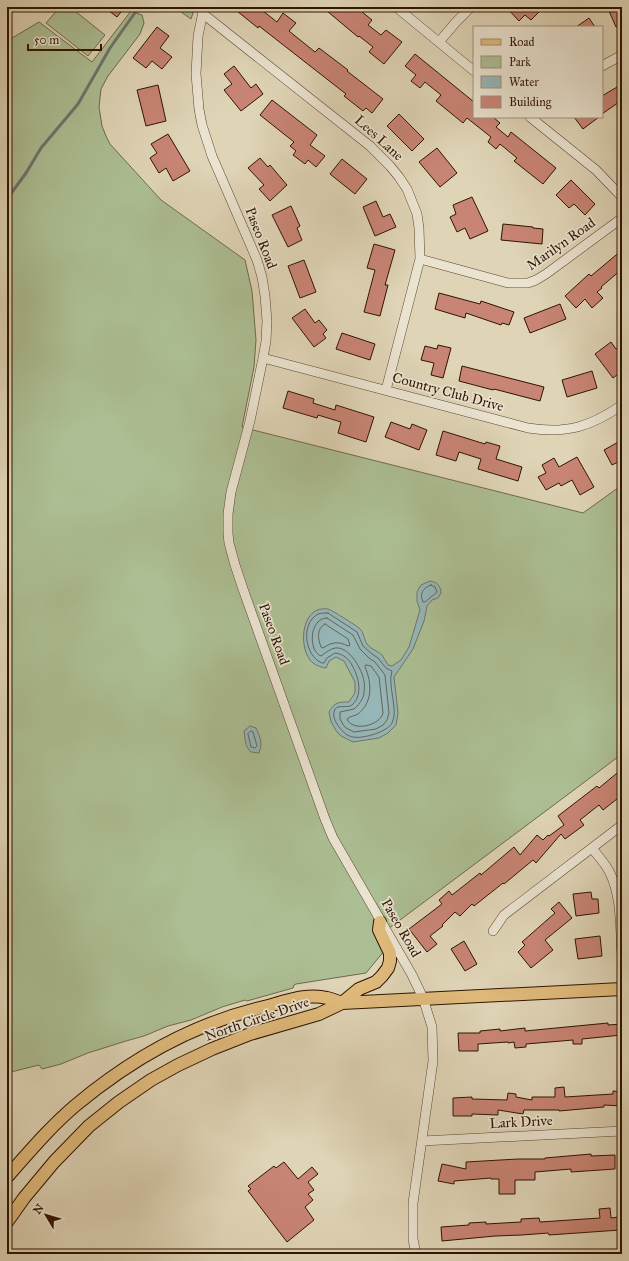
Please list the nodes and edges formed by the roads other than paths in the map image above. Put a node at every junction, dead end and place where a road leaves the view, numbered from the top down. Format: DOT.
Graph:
graph roads {
  1 [pos="396,7"];
  2 [pos="471,7"];
  3 [pos="203,10"];
  4 [pos="439,42"];
  5 [pos="622,55"];
  6 [pos="603,65"];
  7 [pos="473,70"];
  8 [pos="535,119"];
  9 [pos="622,197"];
  10 [pos="622,218"];
  11 [pos="420,259"];
  12 [pos="263,358"];
  13 [pos="386,390"];
  14 [pos="622,404"];
  15 [pos="622,825"];
  16 [pos="592,848"];
  17 [pos="620,900"];
  18 [pos="380,922"];
  19 [pos="493,931"];
  20 [pos="622,955"];
  21 [pos="622,989"];
  22 [pos="424,998"];
  23 [pos="342,1002"];
  24 [pos="622,1131"];
  25 [pos="422,1141"];
  26 [pos="7,1177"];
  27 [pos="7,1222"];
  28 [pos="416,1254"];
  1 -- 4 [label="street"];
  2 -- 4 [label="street"];
  3 -- 11 [label="street, Lees Lane"];
  3 -- 12 [label="street, Paseo Road"];
  4 -- 7 [label="street"];
  5 -- 6 [label="street"];
  8 -- 9 [label="street"];
  10 -- 11 [label="street, Marilyn Road"];
  11 -- 13 [label="street, Lees Lane"];
  12 -- 13 [label="street, Country Club Drive"];
  12 -- 18 [label="street, Paseo Road"];
  13 -- 14 [label="street, Country Club Drive"];
  15 -- 16 [label="street"];
  16 -- 17 [label="street"];
  16 -- 19 [label="street"];
  17 -- 20 [label="street"];
  18 -- 22 [label="street, Paseo Road"];
  18 -- 23 [label="main road"];
  21 -- 22 [label="main road, North Circle Drive"];
  22 -- 23 [label="main road, North Circle Drive"];
  22 -- 25 [label="street, Paseo Road"];
  23 -- 26 [label="main road, North Circle Drive"];
  23 -- 27 [label="main road, North Circle Drive"];
  24 -- 25 [label="street, Lark Drive"];
  25 -- 28 [label="street, Paseo Road"];
}
